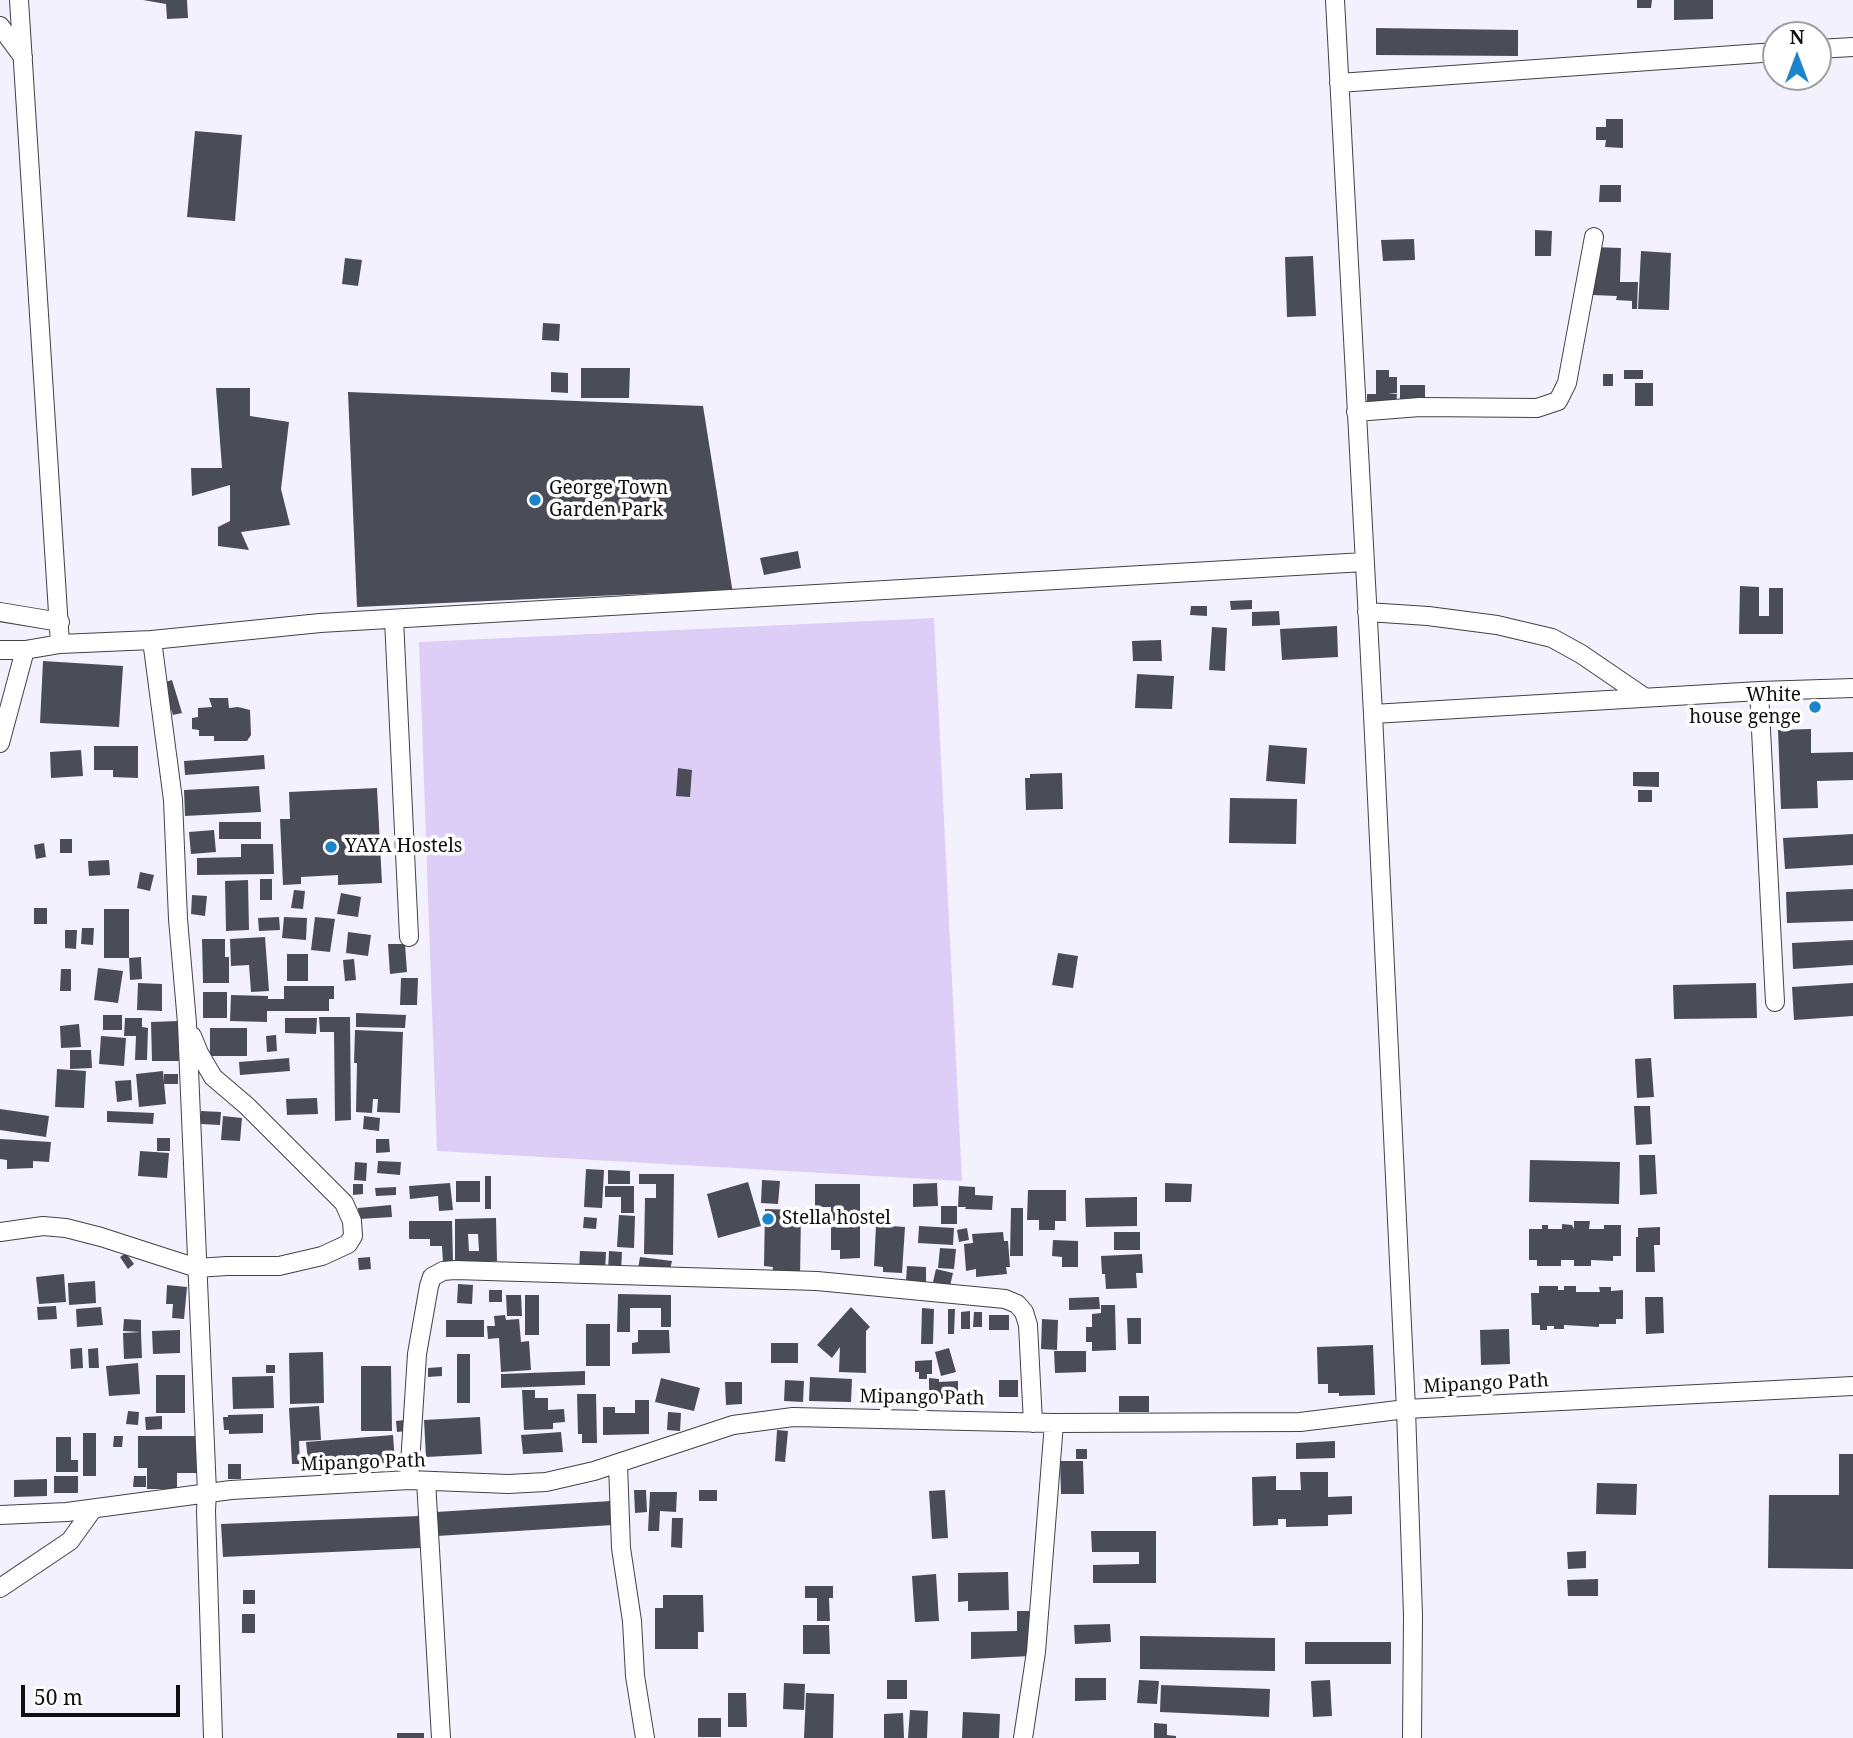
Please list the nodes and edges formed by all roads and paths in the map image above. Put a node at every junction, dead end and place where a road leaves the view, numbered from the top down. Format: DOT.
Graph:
graph roads {
  1 [pos="19,0"];
  2 [pos="1335,0"];
  3 [pos="0,26"];
  4 [pos="1853,47"];
  5 [pos="1832,48"];
  6 [pos="1762,53"];
  7 [pos="23,58"];
  8 [pos="1339,83"];
  9 [pos="1594,237"];
  10 [pos="1356,412"];
  11 [pos="1364,562"];
  12 [pos="0,612"];
  13 [pos="1367,612"];
  14 [pos="394,619"];
  15 [pos="60,622"];
  16 [pos="152,640"];
  17 [pos="60,644"];
  18 [pos="0,650"];
  19 [pos="25,650"];
  20 [pos="1853,688"];
  21 [pos="1759,691"];
  22 [pos="1644,697"];
  23 [pos="1373,714"];
  24 [pos="0,743"];
  25 [pos="409,937"];
  26 [pos="1775,1002"];
  27 [pos="187,1023"];
  28 [pos="0,1232"];
  29 [pos="197,1268"];
  30 [pos="1853,1386"];
  31 [pos="1406,1409"];
  32 [pos="1032,1423"];
  33 [pos="1054,1423"];
  34 [pos="618,1464"];
  35 [pos="417,1480"];
  36 [pos="207,1492"];
  37 [pos="93,1509"];
  38 [pos="0,1515"];
  39 [pos="0,1588"];
  40 [pos="213,1738"];
  41 [pos="441,1738"];
  42 [pos="645,1738"];
  43 [pos="1023,1738"];
  44 [pos="1412,1738"];
  1 -- 7 [label="street"];
  2 -- 8 [label="street"];
  3 -- 7 [label="street"];
  4 -- 5 [label="street"];
  6 -- 8 [label="street"];
  7 -- 15 [label="street"];
  8 -- 10 [label="street"];
  9 -- 10 [label="street"];
  10 -- 11 [label="street"];
  11 -- 13 [label="street"];
  11 -- 14 [label="street"];
  12 -- 15 [label="street"];
  13 -- 22 [label="street"];
  13 -- 23 [label="street"];
  14 -- 16 [label="street"];
  14 -- 25 [label="street"];
  15 -- 17 [label="street"];
  16 -- 17 [label="street"];
  16 -- 27 [label="street"];
  17 -- 19 [label="street"];
  18 -- 19 [label="street"];
  19 -- 24 [label="street"];
  20 -- 21 [label="street"];
  21 -- 22 [label="street"];
  21 -- 26 [label="street"];
  22 -- 23 [label="street"];
  23 -- 31 [label="street"];
  27 -- 29 [label="street"];
  27 -- 29 [label="street"];
  28 -- 29 [label="street"];
  29 -- 36 [label="street"];
  30 -- 31 [label="street, Mipango Path"];
  31 -- 33 [label="street, Mipango Path"];
  31 -- 44 [label="street"];
  32 -- 33 [label="street, Mipango Path"];
  32 -- 34 [label="street, Mipango Path"];
  32 -- 35 [label="street"];
  33 -- 43 [label="street"];
  34 -- 35 [label="street, Mipango Path"];
  34 -- 42 [label="street"];
  35 -- 36 [label="street, Mipango Path"];
  35 -- 41 [label="street"];
  36 -- 37 [label="street, Mipango Path"];
  36 -- 40 [label="street"];
  37 -- 38 [label="street, Mipango Path"];
  37 -- 39 [label="street"];
}
